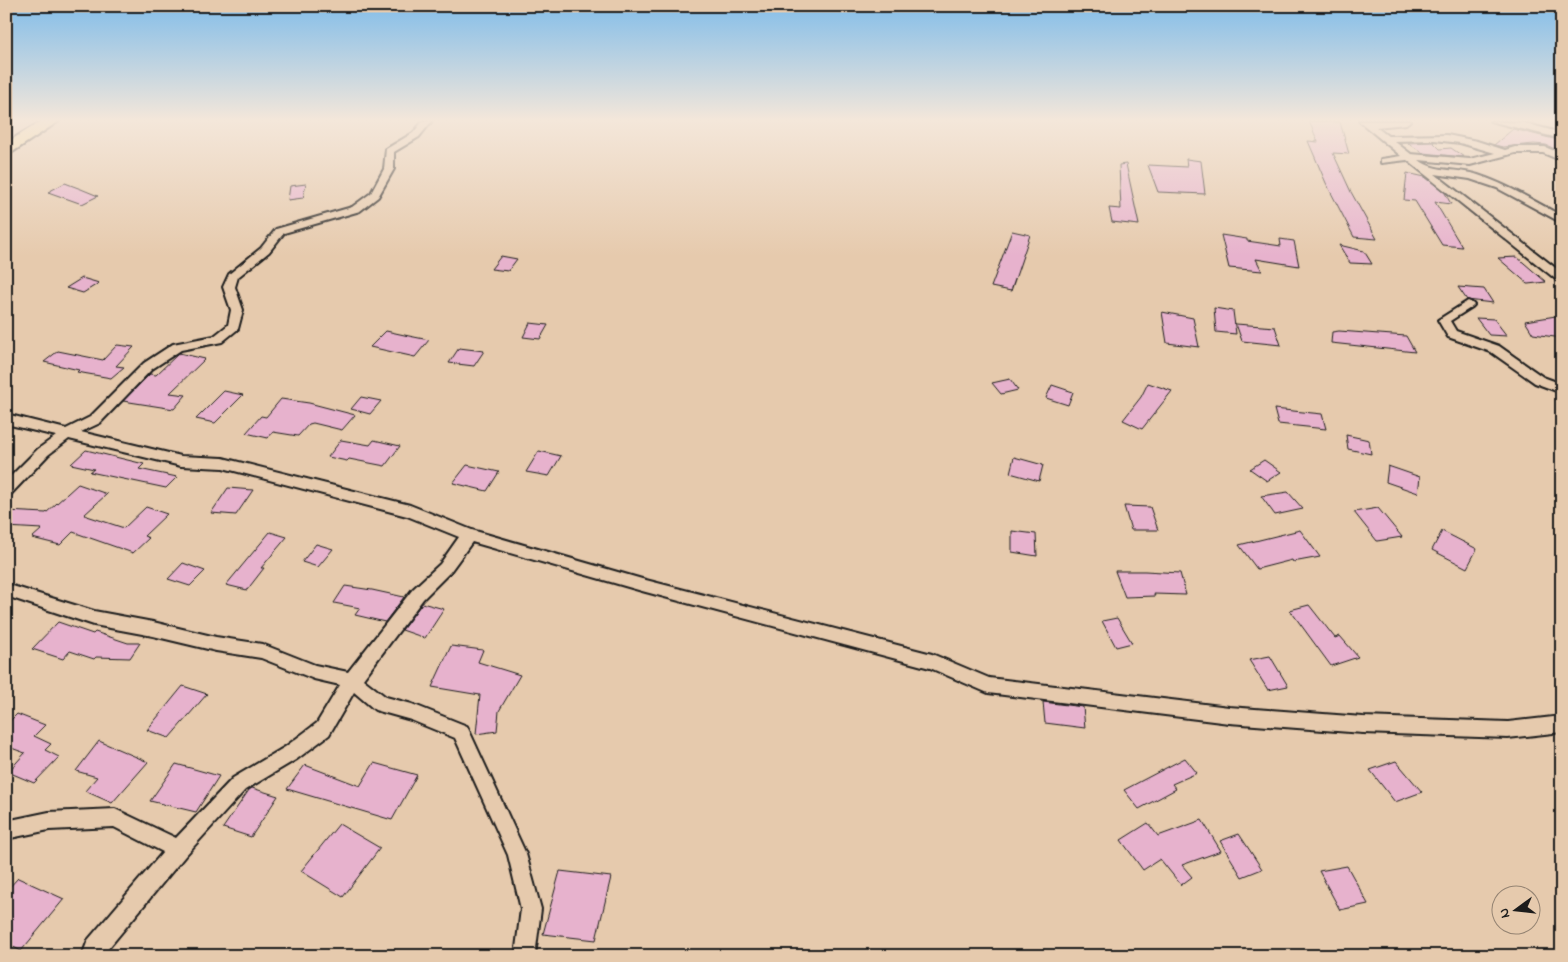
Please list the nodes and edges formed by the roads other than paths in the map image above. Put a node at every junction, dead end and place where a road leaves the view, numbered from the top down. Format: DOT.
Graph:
graph roads {
  1 [pos="388,166"];
  2 [pos="1421,166"];
  3 [pos="1426,170"];
  4 [pos="1562,220"];
  5 [pos="1562,279"];
  6 [pos="1468,305"];
  7 [pos="1562,389"];
  8 [pos="6,419"];
  9 [pos="67,434"];
  10 [pos="6,490"];
  11 [pos="469,535"];
  12 [pos="6,590"];
  13 [pos="352,680"];
  14 [pos="1562,724"];
  15 [pos="6,830"];
  16 [pos="178,849"];
  17 [pos="92,956"];
  18 [pos="525,956"];
  1 -- 9 [label="street"];
  2 -- 3 [label="street"];
  3 -- 4 [label="street"];
  3 -- 5 [label="street"];
  6 -- 7 [label="street"];
  8 -- 9 [label="street"];
  9 -- 10 [label="street"];
  9 -- 11 [label="street"];
  11 -- 13 [label="street"];
  11 -- 14 [label="street"];
  12 -- 13 [label="street"];
  13 -- 16 [label="street"];
  13 -- 18 [label="street"];
  15 -- 16 [label="street"];
  16 -- 17 [label="street"];
}
